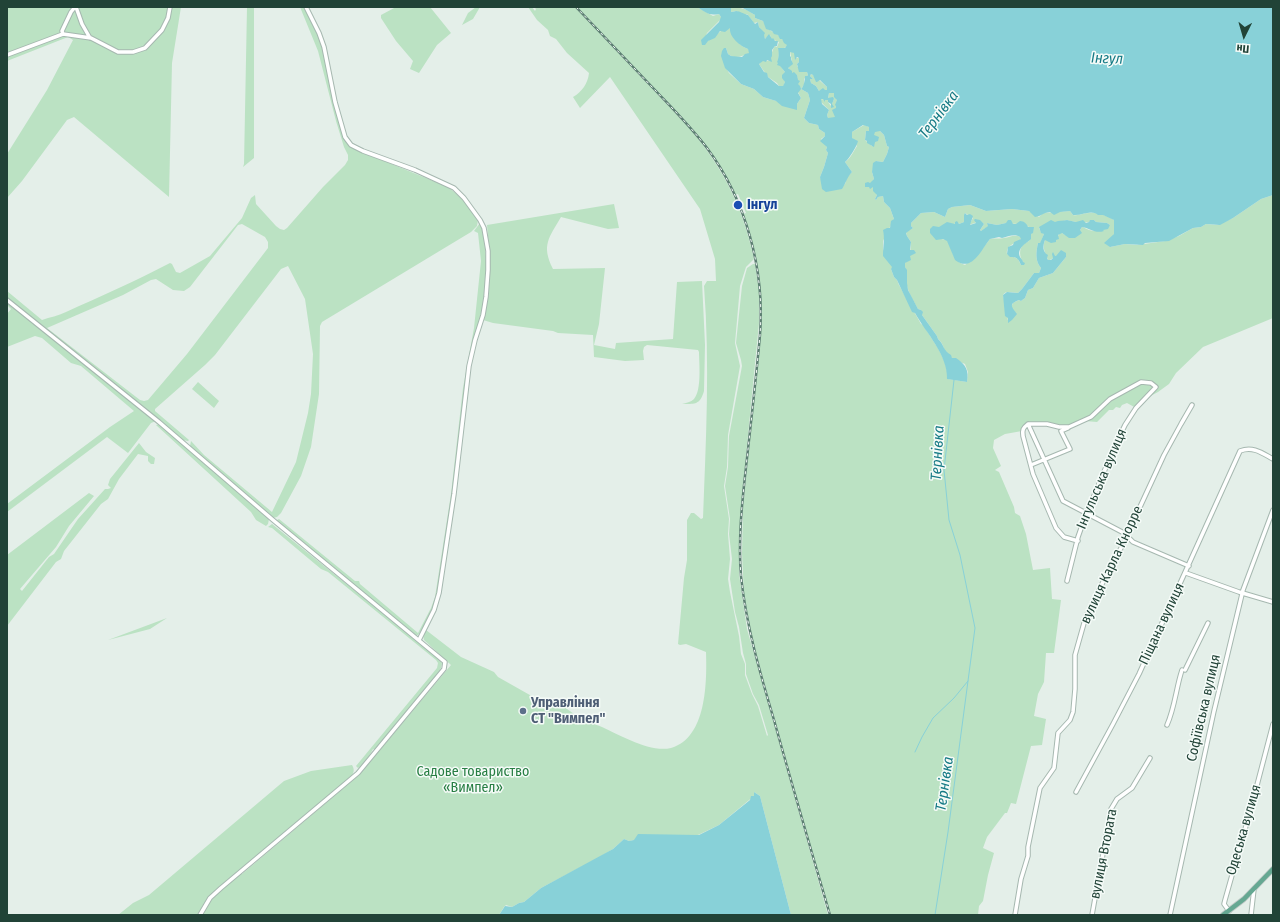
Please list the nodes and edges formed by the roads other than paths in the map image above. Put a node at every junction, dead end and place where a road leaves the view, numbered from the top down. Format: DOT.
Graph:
graph roads {
  1 [pos="76,7"];
  2 [pos="170,7"];
  3 [pos="306,7"];
  4 [pos="63,34"];
  5 [pos="90,38"];
  6 [pos="7,55"];
  7 [pos="7,300"];
  8 [pos="1192,405"];
  9 [pos="1028,424"];
  10 [pos="1069,427"];
  11 [pos="1273,459"];
  12 [pos="1044,460"];
  13 [pos="1031,465"];
  14 [pos="1273,510"];
  15 [pos="1087,514"];
  16 [pos="1127,536"];
  17 [pos="1078,541"];
  18 [pos="1189,566"];
  19 [pos="1186,573"];
  20 [pos="1068,581"];
  21 [pos="1242,593"];
  22 [pos="1273,602"];
  23 [pos="1208,623"];
  24 [pos="419,640"];
  25 [pos="1273,724"];
  26 [pos="1168,725"];
  27 [pos="1150,758"];
  28 [pos="1076,792"];
  29 [pos="1273,869"];
  30 [pos="1254,889"];
  31 [pos="1229,911"];
  32 [pos="200,915"];
  33 [pos="1015,915"];
  34 [pos="1092,915"];
  35 [pos="1170,915"];
  36 [pos="1223,915"];
  37 [pos="1251,915"];
  1 -- 4 [label="street"];
  1 -- 5 [label="street"];
  2 -- 5 [label="street"];
  3 -- 24 [label="street"];
  4 -- 5 [label="street"];
  4 -- 6 [label="street"];
  7 -- 24 [label="street"];
  8 -- 16 [label="street, вулиця Карла Кнорре"];
  9 -- 10 [label="street"];
  9 -- 12 [label="street"];
  9 -- 13 [label="street"];
  10 -- 12 [label="street"];
  10 -- 15 [label="street, Інгульська вулиця"];
  11 -- 18 [label="street, Піщана вулиця"];
  12 -- 13 [label="street"];
  12 -- 15 [label="street"];
  13 -- 17 [label="street"];
  14 -- 21 [label="street, Софіївська вулиця"];
  15 -- 16 [label="street"];
  15 -- 17 [label="street, Інгульська вулиця"];
  16 -- 18 [label="street"];
  16 -- 33 [label="street, вулиця Карла Кнорре"];
  17 -- 20 [label="street, Інгульська вулиця"];
  18 -- 19 [label="street, Піщана вулиця"];
  19 -- 21 [label="street"];
  19 -- 28 [label="street, Піщана вулиця"];
  21 -- 22 [label="street"];
  21 -- 35 [label="street, Софіївська вулиця"];
  23 -- 26 [label="street"];
  24 -- 32 [label="street"];
  25 -- 31 [label="street, Одеська вулиця"];
  27 -- 34 [label="street, вулиця Втората"];
  29 -- 30 [label="main road"];
  30 -- 31 [label="main road"];
  30 -- 37 [label="street"];
  31 -- 36 [label="main road"];
}
